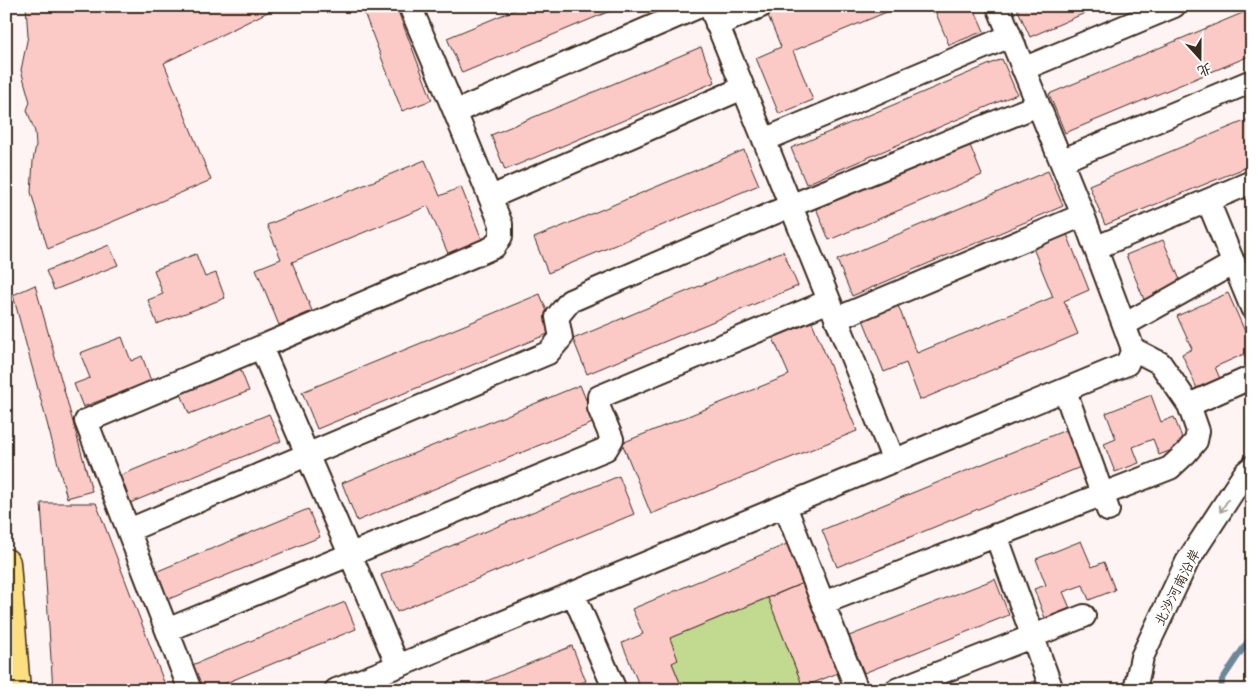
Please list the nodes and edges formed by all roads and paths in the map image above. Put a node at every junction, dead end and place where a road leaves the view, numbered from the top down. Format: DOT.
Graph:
graph roads {
  1 [pos="700,6"];
  2 [pos="761,6"];
  3 [pos="998,6"];
  4 [pos="1174,6"];
  5 [pos="412,7"];
  6 [pos="713,16"];
  7 [pos="1010,36"];
  8 [pos="1023,69"];
  9 [pos="1252,82"];
  10 [pos="743,88"];
  11 [pos="1038,105"];
  12 [pos="454,112"];
  13 [pos="764,140"];
  14 [pos="1061,161"];
  15 [pos="1252,182"];
  16 [pos="491,197"];
  17 [pos="1208,201"];
  18 [pos="790,206"];
  19 [pos="1082,215"];
  20 [pos="1095,248"];
  21 [pos="1234,263"];
  22 [pos="1252,308"];
  23 [pos="832,310"];
  24 [pos="1124,325"];
  25 [pos="261,347"];
  26 [pos="1130,357"];
  27 [pos="1252,377"];
  28 [pos="1065,391"];
  29 [pos="1189,405"];
  30 [pos="307,455"];
  31 [pos="894,461"];
  32 [pos="1252,467"];
  33 [pos="1106,502"];
  34 [pos="784,506"];
  35 [pos="129,530"];
  36 [pos="996,536"];
  37 [pos="349,554"];
  38 [pos="6,563"];
  39 [pos="573,593"];
  40 [pos="823,603"];
  41 [pos="1084,616"];
  42 [pos="167,630"];
  43 [pos="1034,637"];
  44 [pos="1142,657"];
  45 [pos="398,666"];
  46 [pos="349,687"];
  47 [pos="16,690"];
  48 [pos="190,690"];
  49 [pos="615,690"];
  50 [pos="857,690"];
  51 [pos="896,690"];
  52 [pos="1052,690"];
  53 [pos="1128,690"];
  54 [pos="1134,690"];
  1 -- 12 [label="street"];
  2 -- 6 [label="street"];
  3 -- 7 [label="street"];
  4 -- 8 [label="street"];
  5 -- 12 [label="street"];
  6 -- 10 [label="street"];
  7 -- 8 [label="street"];
  7 -- 13 [label="street"];
  8 -- 11 [label="street"];
  9 -- 14 [label="street"];
  10 -- 13 [label="street"];
  10 -- 16 [label="street"];
  11 -- 14 [label="street"];
  11 -- 18 [label="street"];
  12 -- 16 [label="street"];
  13 -- 18 [label="street"];
  14 -- 19 [label="street"];
  15 -- 17 [label="street"];
  16 -- 25 [label="street"];
  17 -- 20 [label="street"];
  17 -- 21 [label="street"];
  18 -- 23 [label="street"];
  18 -- 30 [label="street"];
  19 -- 20 [label="street"];
  19 -- 23 [label="street"];
  20 -- 24 [label="street"];
  21 -- 22 [label="street"];
  21 -- 24 [label="street"];
  23 -- 31 [label="street"];
  23 -- 37 [label="street"];
  24 -- 26 [label="street"];
  25 -- 30 [label="street"];
  25 -- 35 [label="street"];
  26 -- 28 [label="street"];
  26 -- 29 [label="street"];
  27 -- 29 [label="street"];
  28 -- 31 [label="street"];
  28 -- 33 [label="street"];
  29 -- 33 [label="street"];
  30 -- 35 [label="street"];
  30 -- 37 [label="street"];
  31 -- 34 [label="street"];
  32 -- 44 [label="street, 北沙河南沿岸, one-way"];
  33 -- 36 [label="street"];
  34 -- 39 [label="street"];
  34 -- 40 [label="street"];
  35 -- 42 [label="street"];
  36 -- 40 [label="street"];
  36 -- 43 [label="street"];
  37 -- 42 [label="street"];
  37 -- 45 [label="street"];
  38 -- 47 [label="main road"];
  39 -- 45 [label="street"];
  39 -- 49 [label="street"];
  40 -- 50 [label="street"];
  41 -- 43 [label="street"];
  42 -- 48 [label="street"];
  43 -- 51 [label="street"];
  43 -- 52 [label="street"];
  44 -- 53 [label="street"];
  44 -- 54 [label="street, 北沙河南沿岸"];
  45 -- 46 [label="street"];
}
